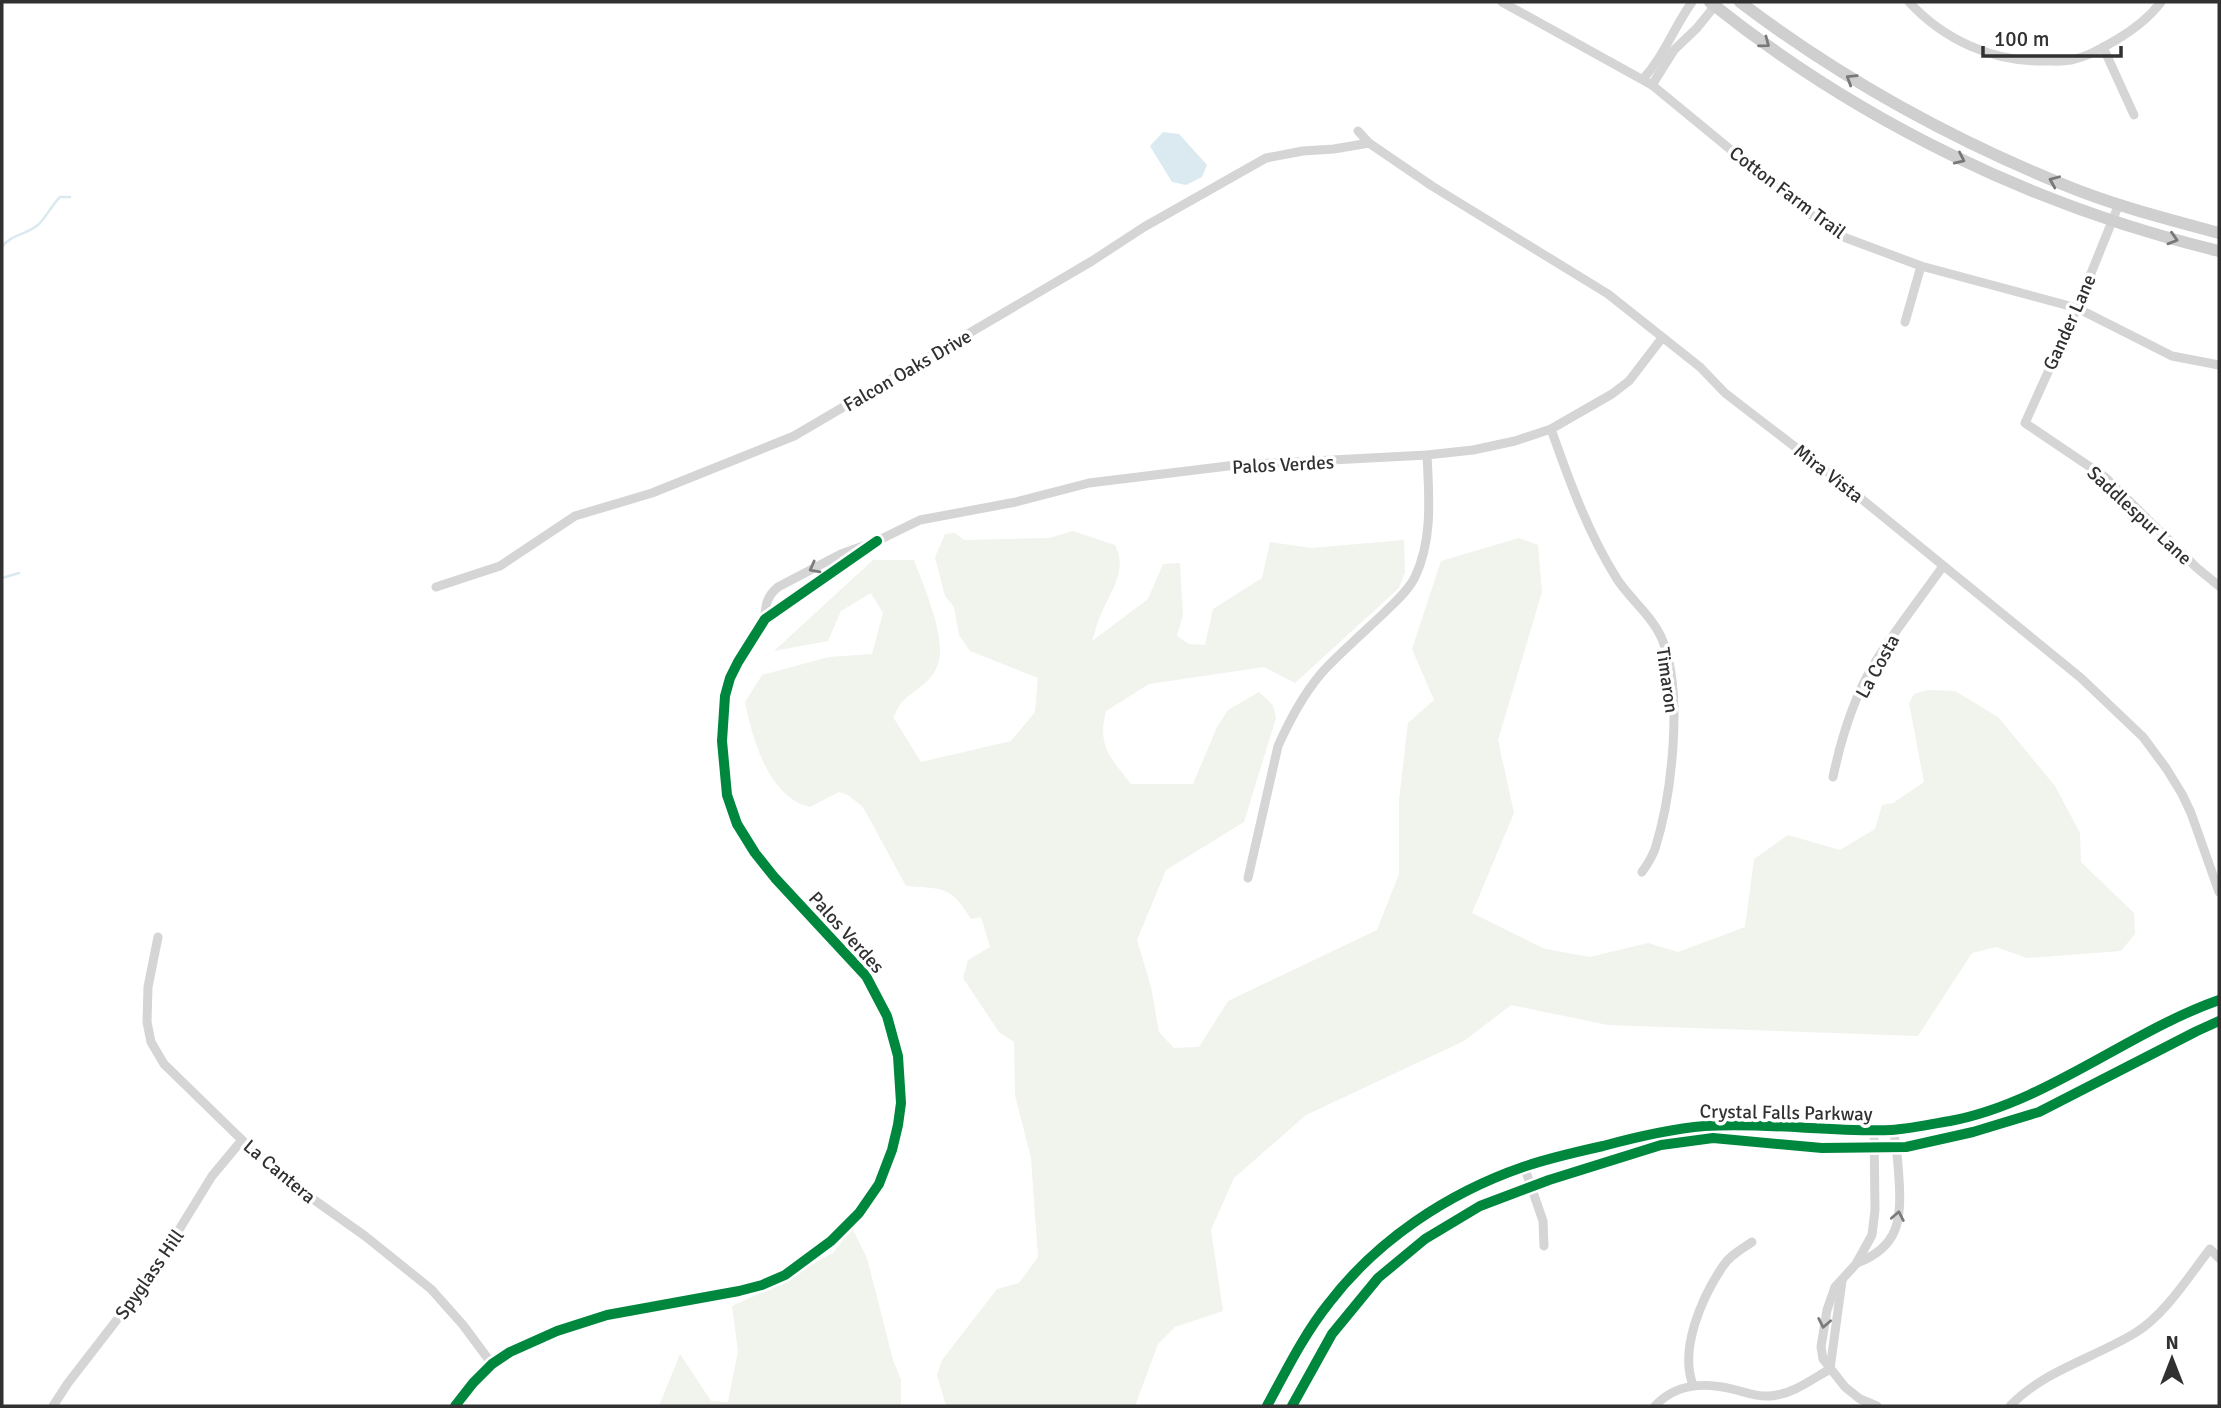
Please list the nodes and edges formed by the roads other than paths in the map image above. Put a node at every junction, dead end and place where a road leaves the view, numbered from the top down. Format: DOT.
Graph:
graph roads {
  1 [pos="1502,2"];
  2 [pos="1692,2"];
  3 [pos="1740,2"];
  4 [pos="1909,2"];
  5 [pos="2161,2"];
  6 [pos="1714,3"];
  7 [pos="2103,47"];
  8 [pos="1643,79"];
  9 [pos="1652,85"];
  10 [pos="2134,115"];
  11 [pos="1358,131"];
  12 [pos="1369,143"];
  13 [pos="2119,204"];
  14 [pos="2112,220"];
  15 [pos="2219,233"];
  16 [pos="2219,251"];
  17 [pos="1921,266"];
  18 [pos="2077,308"];
  19 [pos="1905,322"];
  20 [pos="1662,338"];
  21 [pos="2219,365"];
  22 [pos="2025,423"];
  23 [pos="1550,429"];
  24 [pos="1427,455"];
  25 [pos="877,541"];
  26 [pos="1942,566"];
  27 [pos="2219,586"];
  28 [pos="436,587"];
  29 [pos="765,619"];
  30 [pos="1833,777"];
  31 [pos="1642,872"];
  32 [pos="1248,878"];
  33 [pos="2219,892"];
  34 [pos="158,937"];
  35 [pos="2219,1000"];
  36 [pos="2219,1021"];
  37 [pos="2072,1072"];
  38 [pos="2083,1090"];
  39 [pos="1874,1130"];
  40 [pos="1893,1130"];
  41 [pos="242,1140"];
  42 [pos="1873,1147"];
  43 [pos="1898,1147"];
  44 [pos="1524,1166"];
  45 [pos="1532,1186"];
  46 [pos="1752,1242"];
  47 [pos="1544,1246"];
  48 [pos="2219,1258"];
  49 [pos="1856,1264"];
  50 [pos="492,1364"];
  51 [pos="1830,1369"];
  52 [pos="1693,1385"];
  53 [pos="54,1406"];
  54 [pos="455,1406"];
  55 [pos="1267,1406"];
  56 [pos="1292,1406"];
  57 [pos="1655,1406"];
  58 [pos="1877,1406"];
  59 [pos="2010,1406"];
  1 -- 8 [label="street, Cotton Farm Trail"];
  2 -- 8 [label="street"];
  13 -- 3 [label="street, one-way"];
  4 -- 7 [label="street"];
  5 -- 7 [label="street"];
  6 -- 9 [label="street"];
  6 -- 14 [label="street, one-way"];
  7 -- 10 [label="street"];
  8 -- 9 [label="street, Cotton Farm Trail"];
  9 -- 17 [label="street, Cotton Farm Trail"];
  11 -- 12 [label="street, Mira Vista"];
  12 -- 20 [label="street, Mira Vista"];
  12 -- 28 [label="street, Falcon Oaks Drive"];
  13 -- 14 [label="street, Gander Lane"];
  13 -- 15 [label="street"];
  14 -- 16 [label="street, one-way"];
  14 -- 18 [label="street, Gander Lane"];
  17 -- 18 [label="street, Cotton Farm Trail"];
  17 -- 19 [label="street"];
  18 -- 21 [label="street, Cotton Farm Trail"];
  18 -- 22 [label="street, Gander Lane"];
  20 -- 23 [label="street, Palos Verdes"];
  20 -- 26 [label="street, Mira Vista"];
  22 -- 27 [label="street, Saddlespur Lane"];
  23 -- 24 [label="street, Palos Verdes"];
  23 -- 31 [label="street, Timaron"];
  24 -- 25 [label="street, Palos Verdes"];
  24 -- 32 [label="street"];
  25 -- 29 [label="street, Palos Verdes"];
  25 -- 29 [label="street, Palos Verdes, one-way"];
  26 -- 30 [label="street, La Costa"];
  26 -- 33 [label="street, Mira Vista"];
  29 -- 50 [label="street, Palos Verdes"];
  34 -- 41 [label="street, La Cantera"];
  35 -- 37 [label="street, Crystal Falls Parkway"];
  36 -- 38 [label="street, Crystal Falls Parkway"];
  37 -- 38 [label="street"];
  37 -- 40 [label="street, Crystal Falls Parkway"];
  38 -- 43 [label="street, Crystal Falls Parkway"];
  39 -- 40 [label="street, Crystal Falls Parkway"];
  39 -- 42 [label="street"];
  39 -- 44 [label="street, Crystal Falls Parkway"];
  40 -- 43 [label="street"];
  41 -- 50 [label="street, La Cantera"];
  41 -- 53 [label="street, Spyglass Hill"];
  42 -- 43 [label="street, Crystal Falls Parkway"];
  42 -- 45 [label="street, Crystal Falls Parkway"];
  42 -- 49 [label="street"];
  49 -- 43 [label="street, one-way"];
  44 -- 45 [label="street"];
  44 -- 55 [label="street, Crystal Falls Parkway"];
  45 -- 47 [label="street"];
  45 -- 56 [label="street, Crystal Falls Parkway"];
  46 -- 52 [label="street"];
  48 -- 59 [label="street"];
  49 -- 51 [label="street"];
  50 -- 54 [label="street, Palos Verdes"];
  51 -- 52 [label="street"];
  51 -- 58 [label="street"];
  52 -- 57 [label="street"];
}
